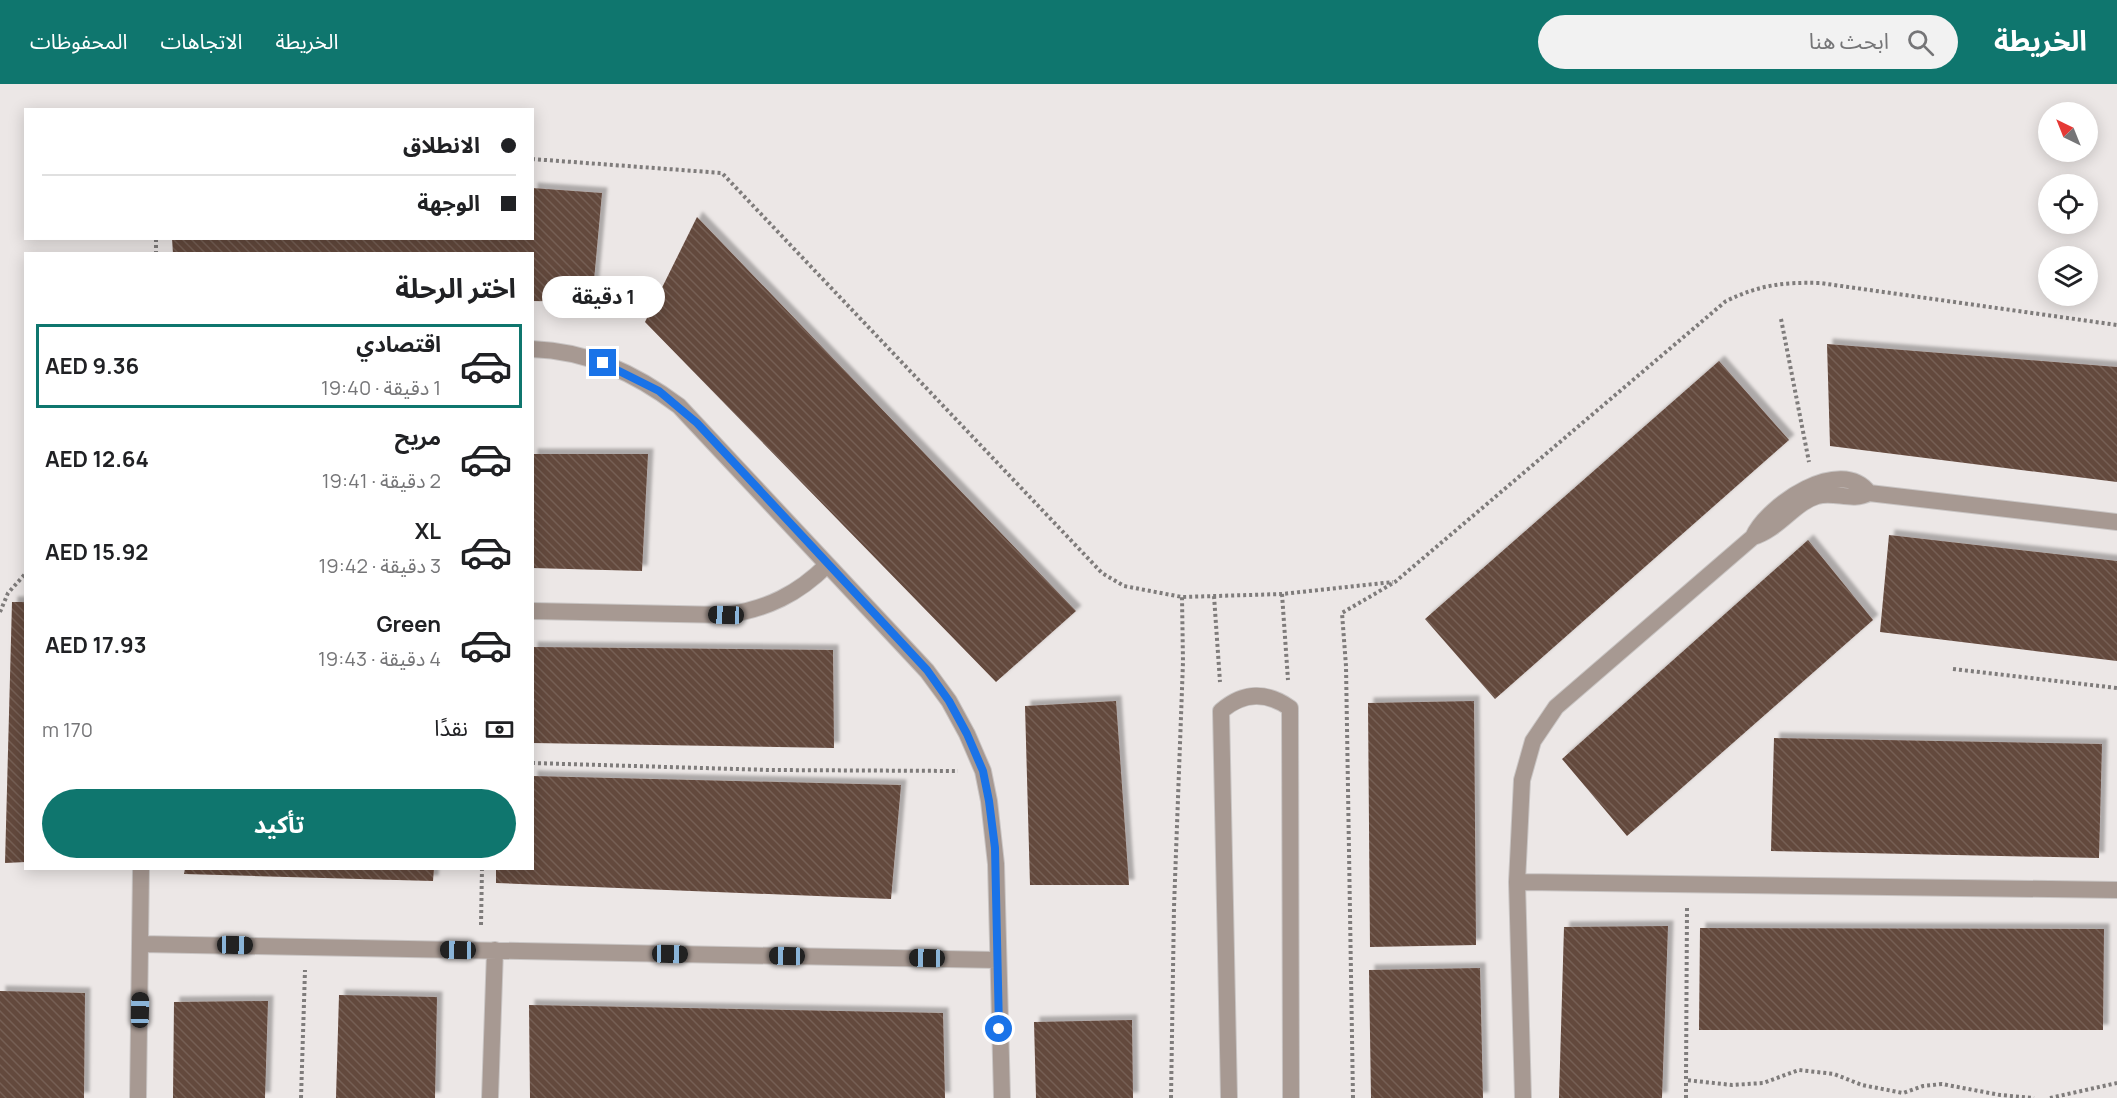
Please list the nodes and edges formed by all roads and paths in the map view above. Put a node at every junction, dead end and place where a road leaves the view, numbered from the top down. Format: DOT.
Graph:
graph roads {
  1 [pos="534,159"];
  2 [pos="1781,318"];
  3 [pos="2117,325"];
  4 [pos="534,349"];
  5 [pos="1813,485"];
  6 [pos="1869,493"];
  7 [pos="2117,522"];
  8 [pos="1754,537"];
  9 [pos="827,565"];
  10 [pos="24,575"];
  11 [pos="1395,582"];
  12 [pos="1282,594"];
  13 [pos="1214,596"];
  14 [pos="1182,597"];
  15 [pos="534,611"];
  16 [pos="0,612"];
  17 [pos="1953,669"];
  18 [pos="2117,688"];
  19 [pos="1290,708"];
  20 [pos="1221,711"];
  21 [pos="534,763"];
  22 [pos="983,771"];
  23 [pos="141,870"];
  24 [pos="482,870"];
  25 [pos="1517,882"];
  26 [pos="1687,884"];
  27 [pos="2117,890"];
  28 [pos="141,944"];
  29 [pos="306,947"];
  30 [pos="487,950"];
  31 [pos="997,960"];
  32 [pos="1686,1080"];
  33 [pos="2117,1083"];
  34 [pos="138,1098"];
  35 [pos="300,1098"];
  36 [pos="490,1098"];
  37 [pos="1002,1098"];
  38 [pos="1171,1098"];
  39 [pos="1229,1098"];
  40 [pos="1292,1098"];
  41 [pos="1353,1098"];
  42 [pos="1523,1098"];
  43 [pos="1686,1098"];
  44 [pos="2034,1098"];
  45 [pos="2050,1098"];
  1 -- 14 [label="path"];
  2 -- 5 [label="path"];
  3 -- 11 [label="path"];
  4 -- 9 [label="street"];
  5 -- 6 [label="street"];
  5 -- 8 [label="street"];
  6 -- 7 [label="street"];
  6 -- 8 [label="street"];
  8 -- 25 [label="street"];
  9 -- 15 [label="street"];
  9 -- 22 [label="street"];
  10 -- 16 [label="path"];
  11 -- 12 [label="path"];
  11 -- 41 [label="path"];
  12 -- 13 [label="path"];
  12 -- 19 [label="path"];
  13 -- 14 [label="path"];
  13 -- 20 [label="path"];
  14 -- 38 [label="path"];
  17 -- 18 [label="path"];
  19 -- 20 [label="street"];
  19 -- 40 [label="street"];
  20 -- 39 [label="street"];
  21 -- 22 [label="path"];
  22 -- 31 [label="street"];
  23 -- 28 [label="street"];
  24 -- 30 [label="path"];
  25 -- 26 [label="street"];
  25 -- 42 [label="street"];
  26 -- 27 [label="street"];
  26 -- 32 [label="path"];
  28 -- 29 [label="street"];
  28 -- 34 [label="street"];
  29 -- 30 [label="street"];
  29 -- 35 [label="path"];
  30 -- 31 [label="street"];
  30 -- 36 [label="street"];
  31 -- 37 [label="street"];
  32 -- 43 [label="path"];
  32 -- 44 [label="path"];
  33 -- 45 [label="path"];
}
